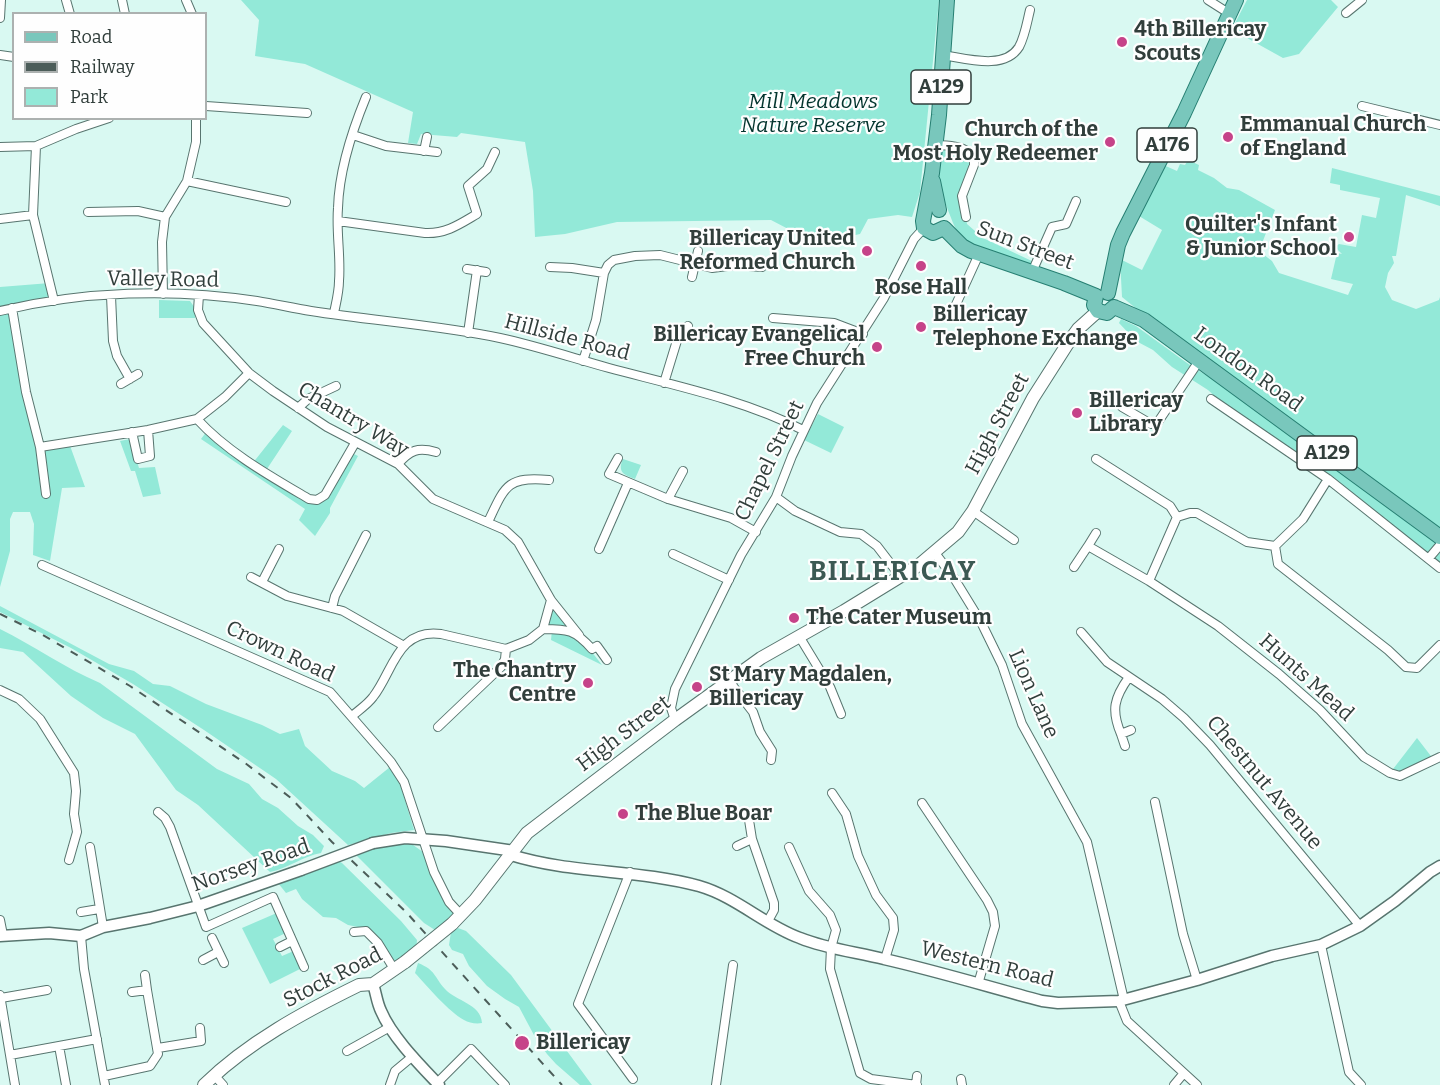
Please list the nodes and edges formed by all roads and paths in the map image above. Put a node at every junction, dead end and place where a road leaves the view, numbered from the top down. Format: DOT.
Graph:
graph roads {
  1 [pos="1,0"];
  2 [pos="947,0"];
  3 [pos="1208,0"];
  4 [pos="1236,0"];
  5 [pos="1362,0"];
  6 [pos="1030,10"];
  7 [pos="1346,13"];
  8 [pos="1230,14"];
  9 [pos="0,18"];
  10 [pos="942,55"];
  11 [pos="366,97"];
  12 [pos="207,106"];
  13 [pos="1362,106"];
  14 [pos="307,113"];
  15 [pos="103,120"];
  16 [pos="196,120"];
  17 [pos="1440,124"];
  18 [pos="353,135"];
  19 [pos="427,137"];
  20 [pos="36,146"];
  21 [pos="935,146"];
  22 [pos="0,147"];
  23 [pos="424,151"];
  24 [pos="437,152"];
  25 [pos="495,152"];
  26 [pos="932,173"];
  27 [pos="187,181"];
  28 [pos="1076,201"];
  29 [pos="286,202"];
  30 [pos="939,210"];
  31 [pos="88,212"];
  32 [pos="33,215"];
  33 [pos="165,217"];
  34 [pos="966,217"];
  35 [pos="0,219"];
  36 [pos="338,221"];
  37 [pos="925,221"];
  38 [pos="944,228"];
  39 [pos="698,251"];
  40 [pos="979,255"];
  41 [pos="695,264"];
  42 [pos="550,267"];
  43 [pos="762,267"];
  44 [pos="477,270"];
  45 [pos="1032,272"];
  46 [pos="604,273"];
  47 [pos="692,277"];
  48 [pos="164,294"];
  49 [pos="1102,295"];
  50 [pos="111,296"];
  51 [pos="199,296"];
  52 [pos="54,301"];
  53 [pos="1114,307"];
  54 [pos="12,308"];
  55 [pos="0,311"];
  56 [pos="313,311"];
  57 [pos="953,311"];
  58 [pos="1098,311"];
  59 [pos="334,313"];
  60 [pos="773,318"];
  61 [pos="688,326"];
  62 [pos="468,333"];
  63 [pos="862,333"];
  64 [pos="584,361"];
  65 [pos="1199,362"];
  66 [pos="249,373"];
  67 [pos="664,383"];
  68 [pos="121,384"];
  69 [pos="336,386"];
  70 [pos="1211,399"];
  71 [pos="1122,407"];
  72 [pos="298,408"];
  73 [pos="197,419"];
  74 [pos="148,430"];
  75 [pos="803,430"];
  76 [pos="132,432"];
  77 [pos="355,443"];
  78 [pos="40,447"];
  79 [pos="436,452"];
  80 [pos="618,458"];
  81 [pos="1096,459"];
  82 [pos="398,464"];
  83 [pos="683,471"];
  84 [pos="1328,479"];
  85 [pos="549,480"];
  86 [pos="628,483"];
  87 [pos="46,494"];
  88 [pos="776,497"];
  89 [pos="668,499"];
  90 [pos="973,512"];
  91 [pos="1177,517"];
  92 [pos="488,522"];
  93 [pos="756,532"];
  94 [pos="1095,533"];
  95 [pos="366,535"];
  96 [pos="1440,537"];
  97 [pos="1014,540"];
  98 [pos="1440,544"];
  99 [pos="1088,546"];
  100 [pos="1275,546"];
  101 [pos="279,549"];
  102 [pos="599,549"];
  103 [pos="935,553"];
  104 [pos="673,554"];
  105 [pos="1429,558"];
  106 [pos="42,565"];
  107 [pos="1074,567"];
  108 [pos="1440,568"];
  109 [pos="900,576"];
  110 [pos="250,577"];
  111 [pos="729,580"];
  112 [pos="1149,581"];
  113 [pos="262,582"];
  114 [pos="551,600"];
  115 [pos="332,608"];
  116 [pos="543,629"];
  117 [pos="1081,632"];
  118 [pos="579,635"];
  119 [pos="799,636"];
  120 [pos="1440,645"];
  121 [pos="404,646"];
  122 [pos="506,649"];
  123 [pos="607,660"];
  124 [pos="1129,677"];
  125 [pos="729,681"];
  126 [pos="0,690"];
  127 [pos="841,714"];
  128 [pos="352,716"];
  129 [pos="675,720"];
  130 [pos="438,727"];
  131 [pos="1131,730"];
  132 [pos="1121,734"];
  133 [pos="1125,746"];
  134 [pos="1440,757"];
  135 [pos="771,760"];
  136 [pos="832,793"];
  137 [pos="1155,802"];
  138 [pos="922,803"];
  139 [pos="158,812"];
  140 [pos="748,820"];
  141 [pos="752,839"];
  142 [pos="423,840"];
  143 [pos="737,846"];
  144 [pos="90,847"];
  145 [pos="789,847"];
  146 [pos="513,853"];
  147 [pos="69,860"];
  148 [pos="1440,866"];
  149 [pos="630,872"];
  150 [pos="475,900"];
  151 [pos="198,906"];
  152 [pos="99,909"];
  153 [pos="81,912"];
  154 [pos="0,920"];
  155 [pos="457,920"];
  156 [pos="768,921"];
  157 [pos="1360,926"];
  158 [pos="103,927"];
  159 [pos="209,932"];
  160 [pos="354,932"];
  161 [pos="1,935"];
  162 [pos="81,936"];
  163 [pos="292,941"];
  164 [pos="1321,945"];
  165 [pos="280,947"];
  166 [pos="831,948"];
  167 [pos="218,952"];
  168 [pos="885,959"];
  169 [pos="203,960"];
  170 [pos="224,963"];
  171 [pos="733,965"];
  172 [pos="400,966"];
  173 [pos="304,967"];
  174 [pos="145,975"];
  175 [pos="1197,980"];
  176 [pos="373,984"];
  177 [pos="978,984"];
  178 [pos="47,990"];
  179 [pos="147,990"];
  180 [pos="132,992"];
  181 [pos="1,996"];
  182 [pos="1122,1000"];
  183 [pos="390,1027"];
  184 [pos="200,1028"];
  185 [pos="97,1039"];
  186 [pos="58,1046"];
  187 [pos="158,1048"];
  188 [pos="347,1051"];
  189 [pos="10,1055"];
  190 [pos="412,1056"];
  191 [pos="1184,1073"];
  192 [pos="214,1075"];
  193 [pos="633,1079"];
  194 [pos="104,1081"];
  195 [pos="916,1082"];
  196 [pos="438,1084"];
  197 [pos="15,1085"];
  198 [pos="66,1085"];
  199 [pos="204,1085"];
  200 [pos="223,1085"];
  201 [pos="390,1085"];
  202 [pos="505,1085"];
  203 [pos="716,1085"];
  204 [pos="1174,1085"];
  205 [pos="1197,1085"];
  206 [pos="1361,1085"];
  1 -- 9 [label="street"];
  2 -- 10 [label="main road, A129"];
  3 -- 8 [label="street"];
  4 -- 8 [label="main road, A176"];
  5 -- 7 [label="street"];
  6 -- 10 [label="street"];
  8 -- 49 [label="main road, A176"];
  10 -- 21 [label="main road, A129"];
  11 -- 18 [label="street"];
  12 -- 14 [label="street"];
  13 -- 17 [label="street"];
  15 -- 20 [label="street"];
  16 -- 27 [label="street"];
  18 -- 23 [label="street"];
  18 -- 36 [label="street"];
  19 -- 23 [label="street"];
  20 -- 22 [label="street"];
  20 -- 32 [label="street"];
  21 -- 26 [label="main road, A129"];
  21 -- 34 [label="street"];
  23 -- 24 [label="street"];
  25 -- 36 [label="street"];
  26 -- 30 [label="main road, A129"];
  26 -- 37 [label="main road, A129"];
  27 -- 29 [label="street"];
  27 -- 33 [label="street"];
  28 -- 45 [label="street"];
  30 -- 37 [label="main road"];
  30 -- 38 [label="main road, A129"];
  31 -- 33 [label="street"];
  32 -- 35 [label="street"];
  32 -- 52 [label="street"];
  33 -- 48 [label="street"];
  36 -- 59 [label="street"];
  37 -- 38 [label="main road"];
  37 -- 63 [label="street, Chapel Street"];
  38 -- 40 [label="main road, Sun Street"];
  39 -- 41 [label="street"];
  40 -- 45 [label="main road, Sun Street"];
  40 -- 57 [label="street"];
  41 -- 43 [label="street"];
  41 -- 46 [label="street"];
  41 -- 47 [label="street"];
  42 -- 46 [label="street"];
  44 -- 62 [label="street"];
  45 -- 49 [label="main road, Sun Street"];
  46 -- 64 [label="street"];
  48 -- 50 [label="street, Valley Road"];
  48 -- 51 [label="street, Valley Road"];
  49 -- 53 [label="main road"];
  49 -- 58 [label="main road"];
  50 -- 52 [label="street, Valley Road"];
  50 -- 68 [label="street"];
  51 -- 56 [label="street, Valley Road"];
  51 -- 66 [label="street, Chantry Way"];
  52 -- 54 [label="street, Valley Road"];
  53 -- 58 [label="main road"];
  53 -- 65 [label="main road, London Road / A129"];
  54 -- 55 [label="street, Valley Road"];
  54 -- 78 [label="street"];
  56 -- 59 [label="street, Hillside Road"];
  58 -- 90 [label="main road, High Street"];
  59 -- 62 [label="street, Hillside Road"];
  60 -- 63 [label="street"];
  61 -- 67 [label="street"];
  62 -- 64 [label="street, Hillside Road"];
  63 -- 75 [label="street, Chapel Street"];
  64 -- 67 [label="street, Hillside Road"];
  65 -- 71 [label="street"];
  65 -- 96 [label="main road, London Road / A129"];
  66 -- 72 [label="street, Chantry Way"];
  66 -- 73 [label="street"];
  67 -- 75 [label="street, Hillside Road"];
  69 -- 72 [label="street"];
  70 -- 84 [label="street"];
  72 -- 77 [label="street, Chantry Way"];
  73 -- 74 [label="street"];
  73 -- 77 [label="street"];
  74 -- 76 [label="street"];
  74 -- 76 [label="street"];
  75 -- 88 [label="street, Chapel Street"];
  76 -- 78 [label="street"];
  77 -- 82 [label="street, Chantry Way"];
  78 -- 87 [label="street"];
  79 -- 82 [label="street"];
  80 -- 86 [label="street"];
  81 -- 91 [label="street"];
  82 -- 92 [label="street, Chantry Way"];
  83 -- 89 [label="street"];
  84 -- 100 [label="street"];
  84 -- 105 [label="street"];
  85 -- 92 [label="street"];
  86 -- 89 [label="street"];
  86 -- 102 [label="street"];
  88 -- 93 [label="street, Chapel Street"];
  88 -- 109 [label="street"];
  89 -- 93 [label="street"];
  90 -- 97 [label="street"];
  90 -- 103 [label="main road, High Street"];
  91 -- 100 [label="street"];
  91 -- 112 [label="street"];
  92 -- 114 [label="street, Chantry Way"];
  93 -- 111 [label="street, Chapel Street"];
  94 -- 99 [label="street"];
  95 -- 115 [label="street"];
  98 -- 105 [label="street"];
  99 -- 107 [label="street"];
  99 -- 112 [label="street, Hunts Mead"];
  100 -- 120 [label="street"];
  101 -- 113 [label="street"];
  103 -- 109 [label="main road, High Street"];
  103 -- 182 [label="street, Lion Lane"];
  104 -- 111 [label="street"];
  105 -- 108 [label="street"];
  106 -- 128 [label="street, Crown Road"];
  109 -- 119 [label="main road, High Street"];
  110 -- 113 [label="street"];
  111 -- 129 [label="street, Chapel Street"];
  112 -- 134 [label="street, Hunts Mead"];
  113 -- 115 [label="street"];
  114 -- 116 [label="street"];
  114 -- 118 [label="street, Chantry Way"];
  115 -- 121 [label="street"];
  116 -- 118 [label="street"];
  116 -- 122 [label="street"];
  117 -- 124 [label="street, Chestnut Avenue"];
  118 -- 123 [label="street"];
  119 -- 125 [label="main road, High Street"];
  119 -- 127 [label="street"];
  121 -- 122 [label="street"];
  121 -- 128 [label="street"];
  122 -- 130 [label="street"];
  124 -- 132 [label="street"];
  124 -- 157 [label="street, Chestnut Avenue"];
  125 -- 129 [label="main road, High Street"];
  125 -- 135 [label="street"];
  126 -- 147 [label="street"];
  128 -- 142 [label="street, Crown Road"];
  129 -- 146 [label="main road, High Street"];
  131 -- 132 [label="street"];
  132 -- 133 [label="street"];
  136 -- 168 [label="street"];
  137 -- 175 [label="street"];
  138 -- 177 [label="street"];
  139 -- 151 [label="street"];
  140 -- 141 [label="street"];
  141 -- 143 [label="street"];
  141 -- 156 [label="street"];
  142 -- 146 [label="street, Norsey Road"];
  142 -- 151 [label="street, Norsey Road, bridge"];
  142 -- 155 [label="street, Crown Road"];
  144 -- 152 [label="street"];
  145 -- 166 [label="street"];
  146 -- 149 [label="street, Western Road"];
  146 -- 150 [label="main road, High Street"];
  148 -- 157 [label="street, Western Road"];
  149 -- 156 [label="street, Western Road"];
  149 -- 193 [label="street"];
  150 -- 155 [label="main road, Stock Road"];
  151 -- 158 [label="street, Norsey Road"];
  151 -- 159 [label="street"];
  152 -- 153 [label="street"];
  152 -- 158 [label="street"];
  154 -- 161 [label="street"];
  155 -- 172 [label="main road, Stock Road, bridge"];
  156 -- 166 [label="street, Western Road"];
  157 -- 164 [label="street, Western Road"];
  158 -- 162 [label="street, Norsey Road"];
  159 -- 163 [label="street"];
  159 -- 167 [label="street"];
  160 -- 172 [label="street"];
  161 -- 162 [label="street, Norsey Road"];
  162 -- 185 [label="street"];
  163 -- 165 [label="street"];
  163 -- 173 [label="street"];
  164 -- 175 [label="street, Western Road"];
  164 -- 206 [label="street"];
  166 -- 168 [label="street, Western Road"];
  166 -- 195 [label="street"];
  167 -- 169 [label="street"];
  167 -- 170 [label="street"];
  168 -- 177 [label="street, Western Road"];
  171 -- 203 [label="street"];
  172 -- 176 [label="main road, Stock Road"];
  174 -- 179 [label="street"];
  175 -- 182 [label="street, Western Road"];
  176 -- 183 [label="street"];
  176 -- 192 [label="main road, Stock Road"];
  177 -- 182 [label="street, Western Road"];
  178 -- 181 [label="street"];
  179 -- 180 [label="street"];
  179 -- 187 [label="street"];
  181 -- 189 [label="street"];
  182 -- 191 [label="street, Lion Lane"];
  183 -- 188 [label="street"];
  183 -- 190 [label="street"];
  184 -- 187 [label="street"];
  185 -- 186 [label="street"];
  185 -- 194 [label="street"];
  186 -- 189 [label="street"];
  186 -- 198 [label="street"];
  187 -- 194 [label="street"];
  189 -- 197 [label="street"];
  190 -- 196 [label="street"];
  190 -- 201 [label="street"];
  191 -- 204 [label="street"];
  191 -- 205 [label="street, Lion Lane"];
  192 -- 199 [label="main road, Stock Road"];
  192 -- 200 [label="street"];
  196 -- 202 [label="street"];
}
